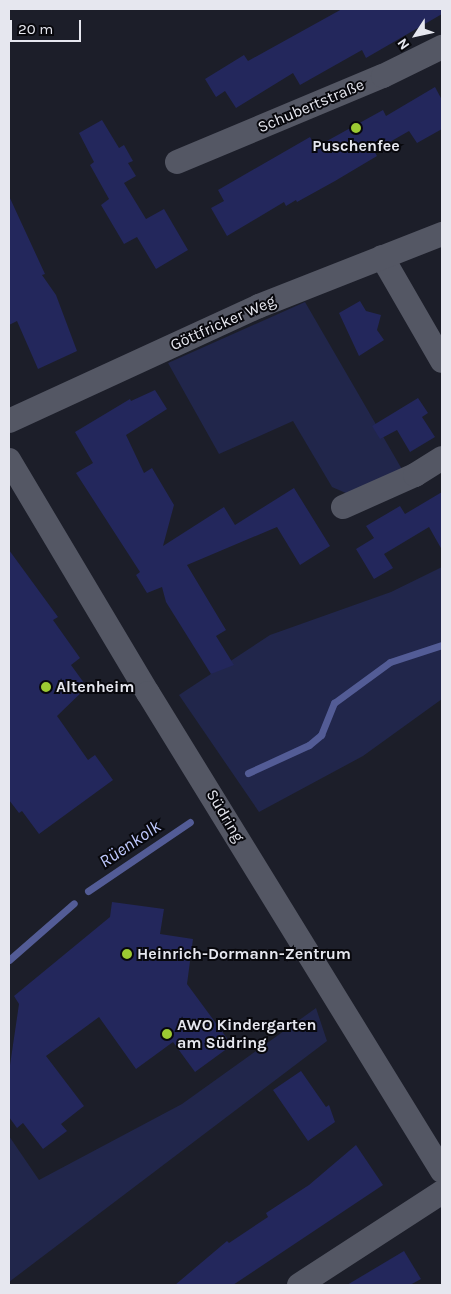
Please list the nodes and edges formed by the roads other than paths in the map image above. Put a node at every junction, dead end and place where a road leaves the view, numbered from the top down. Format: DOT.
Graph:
graph roads {
  1 [pos="442,47"];
  2 [pos="178,162"];
  3 [pos="442,234"];
  4 [pos="382,257"];
  5 [pos="442,361"];
  6 [pos="9,421"];
  7 [pos="442,458"];
  8 [pos="9,460"];
  9 [pos="343,508"];
  10 [pos="442,1171"];
  11 [pos="442,1192"];
  12 [pos="298,1285"];
  1 -- 2 [label="street, Schubertstraße"];
  3 -- 4 [label="street, Göttfricker Weg"];
  4 -- 5 [label="street"];
  4 -- 6 [label="street, Göttfricker Weg"];
  7 -- 9 [label="street"];
  8 -- 10 [label="street, Südring"];
  11 -- 12 [label="street"];
}
